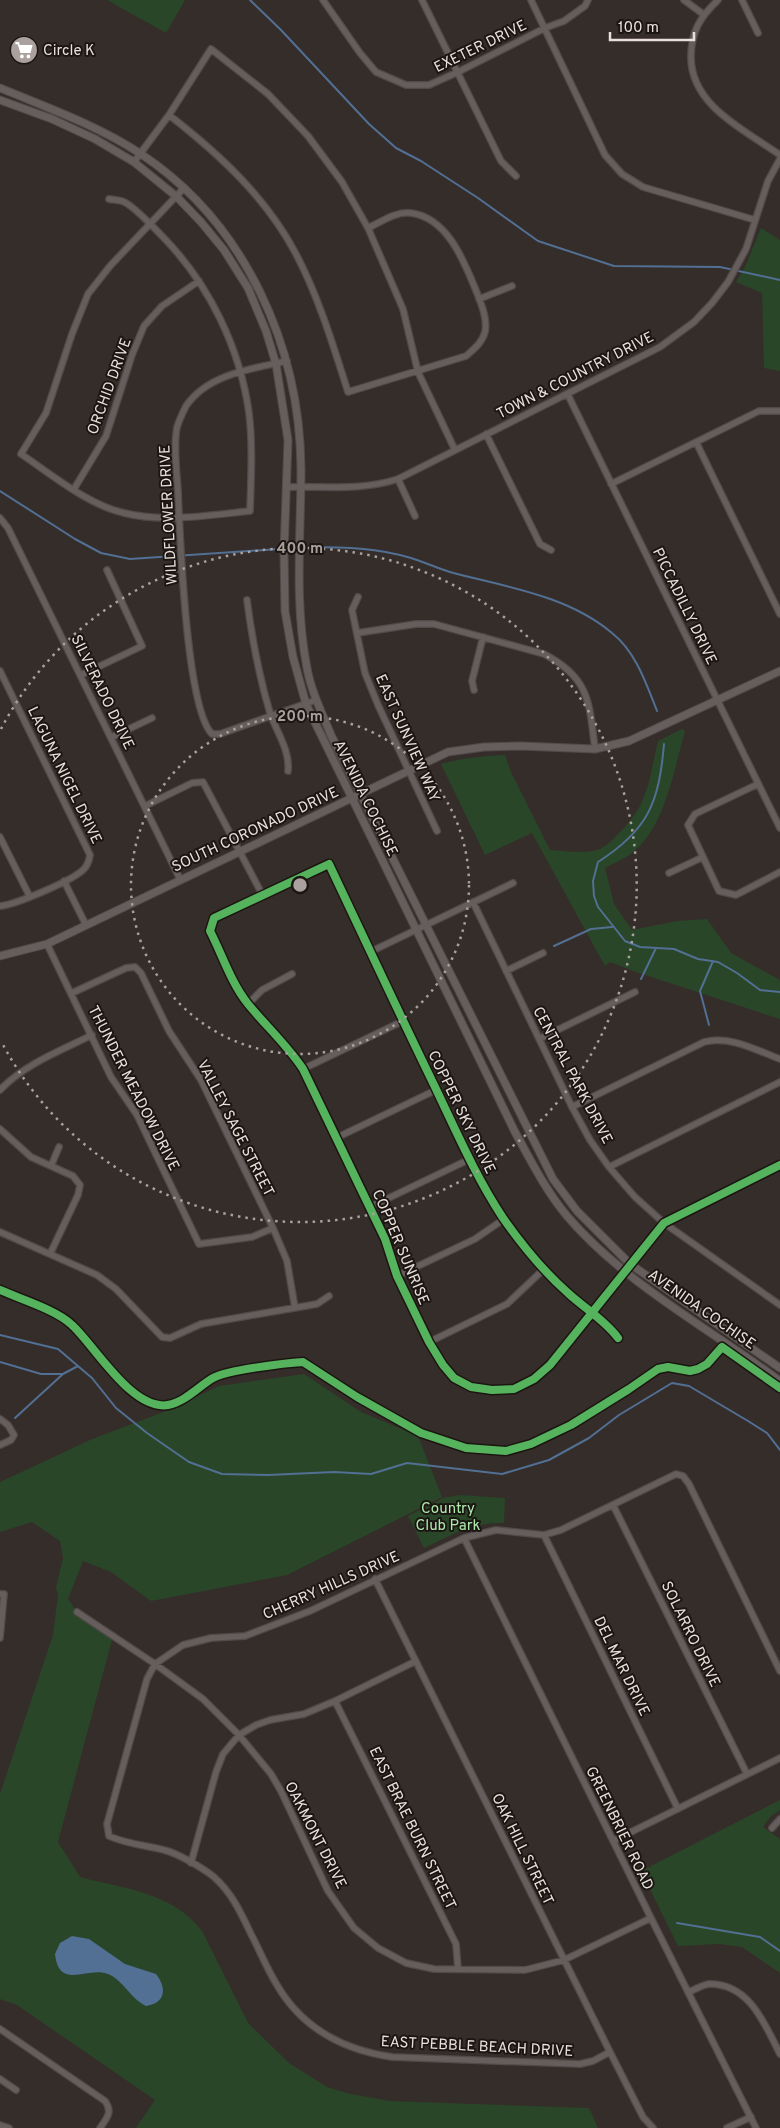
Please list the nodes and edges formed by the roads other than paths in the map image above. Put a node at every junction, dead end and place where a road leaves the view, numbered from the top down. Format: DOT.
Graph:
graph roads {
  1 [pos="324,0"];
  2 [pos="422,0"];
  3 [pos="531,0"];
  4 [pos="588,0"];
  5 [pos="684,0"];
  6 [pos="718,0"];
  7 [pos="742,0"];
  8 [pos="703,14"];
  9 [pos="545,28"];
  10 [pos="758,33"];
  11 [pos="458,72"];
  12 [pos="0,88"];
  13 [pos="0,100"];
  14 [pos="169,115"];
  15 [pos="140,154"];
  16 [pos="780,155"];
  17 [pos="780,160"];
  18 [pos="134,162"];
  19 [pos="516,176"];
  20 [pos="184,188"];
  21 [pos="177,197"];
  22 [pos="109,199"];
  23 [pos="755,220"];
  24 [pos="151,225"];
  25 [pos="368,228"];
  26 [pos="199,281"];
  27 [pos="512,286"];
  28 [pos="479,299"];
  29 [pos="287,361"];
  30 [pos="276,364"];
  31 [pos="240,372"];
  32 [pos="418,372"];
  33 [pos="568,395"];
  34 [pos="780,411"];
  35 [pos="486,434"];
  36 [pos="696,442"];
  37 [pos="455,450"];
  38 [pos="398,479"];
  39 [pos="611,484"];
  40 [pos="288,486"];
  41 [pos="300,486"];
  42 [pos="74,489"];
  43 [pos="415,516"];
  44 [pos="179,517"];
  45 [pos="0,518"];
  46 [pos="551,550"];
  47 [pos="107,570"];
  48 [pos="358,597"];
  49 [pos="247,600"];
  50 [pos="780,614"];
  51 [pos="357,633"];
  52 [pos="483,637"];
  53 [pos="0,671"];
  54 [pos="780,671"];
  55 [pos="81,675"];
  56 [pos="474,690"];
  57 [pos="316,700"];
  58 [pos="718,700"];
  59 [pos="306,704"];
  60 [pos="271,715"];
  61 [pos="152,718"];
  62 [pos="112,737"];
  63 [pos="596,748"];
  64 [pos="408,770"];
  65 [pos="288,771"];
  66 [pos="758,784"];
  67 [pos="360,794"];
  68 [pos="351,798"];
  69 [pos="145,806"];
  70 [pos="780,828"];
  71 [pos="437,831"];
  72 [pos="0,837"];
  73 [pos="240,850"];
  74 [pos="703,857"];
  75 [pos="780,872"];
  76 [pos="669,873"];
  77 [pos="180,879"];
  78 [pos="64,881"];
  79 [pos="513,883"];
  80 [pos="263,896"];
  81 [pos="30,897"];
  82 [pos="472,902"];
  83 [pos="0,906"];
  84 [pos="86,925"];
  85 [pos="426,925"];
  86 [pos="416,930"];
  87 [pos="47,944"];
  88 [pos="370,952"];
  89 [pos="543,953"];
  90 [pos="0,956"];
  91 [pos="506,971"];
  92 [pos="292,974"];
  93 [pos="635,992"];
  94 [pos="72,993"];
  95 [pos="248,1004"];
  96 [pos="403,1021"];
  97 [pos="92,1035"];
  98 [pos="539,1039"];
  99 [pos="780,1058"];
  100 [pos="303,1069"];
  101 [pos="780,1082"];
  102 [pos="0,1090"];
  103 [pos="436,1090"];
  104 [pos="572,1107"];
  105 [pos="0,1129"];
  106 [pos="336,1138"];
  107 [pos="59,1147"];
  108 [pos="470,1159"];
  109 [pos="780,1165"];
  110 [pos="50,1166"];
  111 [pos="609,1166"];
  112 [pos="370,1207"];
  113 [pos="504,1219"];
  114 [pos="664,1223"];
  115 [pos="273,1228"];
  116 [pos="0,1232"];
  117 [pos="50,1254"];
  118 [pos="630,1264"];
  119 [pos="544,1269"];
  120 [pos="624,1271"];
  121 [pos="396,1276"];
  122 [pos="329,1296"];
  123 [pos="780,1305"];
  124 [pos="295,1308"];
  125 [pos="591,1312"];
  126 [pos="618,1338"];
  127 [pos="429,1342"];
  128 [pos="780,1368"];
  129 [pos="780,1382"];
  130 [pos="0,1419"];
  131 [pos="0,1445"];
  132 [pos="613,1505"];
  133 [pos="544,1535"];
  134 [pos="464,1538"];
  135 [pos="375,1579"];
  136 [pos="2,1594"];
  137 [pos="77,1612"];
  138 [pos="0,1638"];
  139 [pos="416,1661"];
  140 [pos="155,1664"];
  141 [pos="780,1671"];
  142 [pos="336,1702"];
  143 [pos="239,1735"];
  144 [pos="780,1758"];
  145 [pos="747,1774"];
  146 [pos="678,1809"];
  147 [pos="780,1819"];
  148 [pos="772,1828"];
  149 [pos="613,1841"];
  150 [pos="190,1863"];
  151 [pos="651,1918"];
  152 [pos="564,1960"];
  153 [pos="458,1969"];
  154 [pos="688,1992"];
  155 [pos="0,2030"];
  156 [pos="610,2052"];
  157 [pos="780,2054"];
  158 [pos="0,2079"];
  159 [pos="16,2090"];
  160 [pos="751,2117"];
  161 [pos="0,2125"];
  162 [pos="8,2128"];
  163 [pos="100,2128"];
  164 [pos="653,2128"];
  165 [pos="727,2128"];
  166 [pos="756,2128"];
  1 -- 11 [label="street, EXETER DRIVE"];
  2 -- 11 [label="street"];
  3 -- 9 [label="street"];
  4 -- 9 [label="street, EXETER DRIVE"];
  5 -- 8 [label="street"];
  6 -- 8 [label="street"];
  7 -- 10 [label="street"];
  8 -- 16 [label="street"];
  9 -- 11 [label="street, EXETER DRIVE"];
  9 -- 23 [label="street"];
  11 -- 19 [label="street"];
  12 -- 15 [label="street, AVENIDA COCHISE"];
  13 -- 18 [label="street, AVENIDA COCHISE"];
  14 -- 15 [label="street"];
  14 -- 25 [label="street"];
  14 -- 32 [label="street"];
  15 -- 18 [label="street"];
  15 -- 20 [label="street, AVENIDA COCHISE"];
  17 -- 23 [label="street, TOWN & COUNTRY DRIVE"];
  18 -- 21 [label="street, AVENIDA COCHISE"];
  20 -- 21 [label="street"];
  20 -- 29 [label="street, AVENIDA COCHISE"];
  21 -- 24 [label="street"];
  21 -- 30 [label="street, AVENIDA COCHISE"];
  22 -- 24 [label="street"];
  23 -- 33 [label="street, TOWN & COUNTRY DRIVE"];
  24 -- 26 [label="street"];
  24 -- 42 [label="street"];
  25 -- 28 [label="street"];
  25 -- 32 [label="street"];
  26 -- 31 [label="street"];
  26 -- 42 [label="street, ORCHID DRIVE"];
  27 -- 28 [label="street"];
  28 -- 32 [label="street"];
  29 -- 30 [label="street, WILDFLOWER DRIVE"];
  29 -- 41 [label="street, AVENIDA COCHISE"];
  30 -- 31 [label="street, WILDFLOWER DRIVE"];
  30 -- 40 [label="street, AVENIDA COCHISE"];
  31 -- 44 [label="street, WILDFLOWER DRIVE"];
  31 -- 44 [label="street"];
  32 -- 37 [label="street"];
  33 -- 35 [label="street, TOWN & COUNTRY DRIVE"];
  33 -- 39 [label="street, PICCADILLY DRIVE"];
  34 -- 36 [label="street"];
  35 -- 37 [label="street, TOWN & COUNTRY DRIVE"];
  35 -- 46 [label="street"];
  36 -- 39 [label="street"];
  36 -- 50 [label="street"];
  37 -- 38 [label="street, TOWN & COUNTRY DRIVE"];
  38 -- 41 [label="street, TOWN & COUNTRY DRIVE"];
  38 -- 43 [label="street"];
  39 -- 58 [label="street, PICCADILLY DRIVE"];
  40 -- 41 [label="street, TOWN & COUNTRY DRIVE"];
  40 -- 59 [label="street, AVENIDA COCHISE"];
  41 -- 57 [label="street, AVENIDA COCHISE"];
  42 -- 44 [label="street"];
  44 -- 60 [label="street, WILDFLOWER DRIVE"];
  45 -- 55 [label="street, SILVERADO DRIVE"];
  47 -- 55 [label="street"];
  48 -- 51 [label="street, EAST SUNVIEW WAY"];
  49 -- 60 [label="street"];
  51 -- 52 [label="street"];
  51 -- 64 [label="street, EAST SUNVIEW WAY"];
  52 -- 56 [label="street"];
  52 -- 63 [label="street"];
  53 -- 78 [label="street, LAGUNA NIGEL DRIVE"];
  54 -- 58 [label="street, SOUTH CORONADO DRIVE"];
  55 -- 62 [label="street, SILVERADO DRIVE"];
  57 -- 59 [label="street"];
  57 -- 67 [label="street, AVENIDA COCHISE"];
  58 -- 63 [label="street, SOUTH CORONADO DRIVE"];
  58 -- 66 [label="street, PICCADILLY DRIVE"];
  59 -- 60 [label="street"];
  59 -- 68 [label="street, AVENIDA COCHISE"];
  60 -- 65 [label="street"];
  61 -- 62 [label="street"];
  62 -- 69 [label="street, SILVERADO DRIVE"];
  63 -- 64 [label="street, SOUTH CORONADO DRIVE"];
  64 -- 67 [label="street, SOUTH CORONADO DRIVE"];
  64 -- 71 [label="street, EAST SUNVIEW WAY"];
  66 -- 70 [label="street, PICCADILLY DRIVE"];
  66 -- 74 [label="street"];
  67 -- 68 [label="street, SOUTH CORONADO DRIVE"];
  67 -- 85 [label="street, AVENIDA COCHISE"];
  68 -- 73 [label="street, SOUTH CORONADO DRIVE"];
  68 -- 86 [label="street, AVENIDA COCHISE"];
  69 -- 73 [label="street"];
  69 -- 77 [label="street, SILVERADO DRIVE"];
  72 -- 81 [label="street"];
  73 -- 77 [label="street, SOUTH CORONADO DRIVE"];
  73 -- 80 [label="street"];
  74 -- 75 [label="street"];
  74 -- 76 [label="street"];
  77 -- 84 [label="street, SOUTH CORONADO DRIVE"];
  78 -- 81 [label="street, LAGUNA NIGEL DRIVE"];
  78 -- 84 [label="street"];
  79 -- 82 [label="street"];
  80 -- 88 [label="street, COPPER SKY DRIVE"];
  80 -- 95 [label="street, COPPER SUNRISE"];
  81 -- 83 [label="street, LAGUNA NIGEL DRIVE"];
  82 -- 85 [label="street"];
  82 -- 91 [label="street, CENTRAL PARK DRIVE"];
  84 -- 87 [label="street, SOUTH CORONADO DRIVE"];
  85 -- 86 [label="street"];
  85 -- 118 [label="street, AVENIDA COCHISE"];
  86 -- 88 [label="street"];
  86 -- 120 [label="street, AVENIDA COCHISE"];
  87 -- 90 [label="street, SOUTH CORONADO DRIVE"];
  87 -- 94 [label="street, THUNDER MEADOW DRIVE"];
  88 -- 96 [label="street, COPPER SKY DRIVE"];
  89 -- 91 [label="street"];
  91 -- 98 [label="street, CENTRAL PARK DRIVE"];
  92 -- 95 [label="street"];
  93 -- 98 [label="street"];
  94 -- 97 [label="street, THUNDER MEADOW DRIVE"];
  94 -- 115 [label="street, VALLEY SAGE STREET"];
  95 -- 100 [label="street, COPPER SUNRISE"];
  96 -- 100 [label="street"];
  96 -- 103 [label="street, COPPER SKY DRIVE"];
  97 -- 102 [label="street"];
  97 -- 115 [label="street, THUNDER MEADOW DRIVE"];
  98 -- 104 [label="street, CENTRAL PARK DRIVE"];
  99 -- 104 [label="street"];
  100 -- 106 [label="street, COPPER SUNRISE"];
  101 -- 111 [label="street"];
  103 -- 106 [label="street"];
  103 -- 108 [label="street, COPPER SKY DRIVE"];
  104 -- 111 [label="street, CENTRAL PARK DRIVE"];
  105 -- 110 [label="street"];
  106 -- 112 [label="street, COPPER SUNRISE"];
  107 -- 110 [label="street"];
  108 -- 112 [label="street"];
  108 -- 113 [label="street, COPPER SKY DRIVE"];
  109 -- 114 [label="street"];
  110 -- 117 [label="street"];
  111 -- 114 [label="street, CENTRAL PARK DRIVE"];
  112 -- 121 [label="street, COPPER SUNRISE"];
  113 -- 119 [label="street, COPPER SKY DRIVE"];
  113 -- 121 [label="street"];
  114 -- 118 [label="street, COPPER SUNRISE"];
  114 -- 123 [label="street, CENTRAL PARK DRIVE"];
  115 -- 124 [label="street, VALLEY SAGE STREET"];
  116 -- 117 [label="street"];
  117 -- 124 [label="street"];
  118 -- 120 [label="street, COPPER SUNRISE"];
  118 -- 128 [label="street, AVENIDA COCHISE"];
  119 -- 125 [label="street, COPPER SKY DRIVE"];
  119 -- 127 [label="street"];
  120 -- 125 [label="street, COPPER SUNRISE"];
  120 -- 129 [label="street, AVENIDA COCHISE"];
  121 -- 127 [label="street, COPPER SUNRISE"];
  122 -- 124 [label="street"];
  125 -- 126 [label="street, COPPER SKY DRIVE"];
  125 -- 127 [label="street, COPPER SUNRISE"];
  130 -- 131 [label="street"];
  132 -- 133 [label="street, CHERRY HILLS DRIVE"];
  132 -- 141 [label="street, CHERRY HILLS DRIVE"];
  132 -- 145 [label="street, SOLARRO DRIVE"];
  133 -- 134 [label="street, CHERRY HILLS DRIVE"];
  133 -- 146 [label="street, DEL MAR DRIVE"];
  134 -- 135 [label="street, CHERRY HILLS DRIVE"];
  134 -- 149 [label="street, GREENBRIER ROAD"];
  135 -- 139 [label="street, OAK HILL STREET"];
  135 -- 140 [label="street, CHERRY HILLS DRIVE"];
  136 -- 138 [label="street"];
  137 -- 140 [label="street, OAKMONT DRIVE"];
  139 -- 142 [label="street"];
  139 -- 152 [label="street, OAK HILL STREET"];
  140 -- 143 [label="street, OAKMONT DRIVE"];
  140 -- 150 [label="street, EAST PEBBLE BEACH DRIVE"];
  142 -- 143 [label="street"];
  142 -- 153 [label="street, EAST BRAE BURN STREET"];
  143 -- 150 [label="street"];
  143 -- 153 [label="street, OAKMONT DRIVE"];
  144 -- 145 [label="street"];
  145 -- 146 [label="street"];
  146 -- 149 [label="street"];
  147 -- 148 [label="street"];
  149 -- 151 [label="street, GREENBRIER ROAD"];
  150 -- 156 [label="street, EAST PEBBLE BEACH DRIVE"];
  151 -- 152 [label="street, OAKMONT DRIVE"];
  151 -- 154 [label="street, GREENBRIER ROAD"];
  152 -- 153 [label="street, OAKMONT DRIVE"];
  152 -- 156 [label="street, OAK HILL STREET"];
  154 -- 157 [label="street"];
  154 -- 160 [label="street, GREENBRIER ROAD"];
  155 -- 163 [label="street"];
  156 -- 164 [label="street, OAK HILL STREET"];
  158 -- 159 [label="street"];
  160 -- 165 [label="street"];
  160 -- 166 [label="street, GREENBRIER ROAD"];
  161 -- 162 [label="street"];
}
